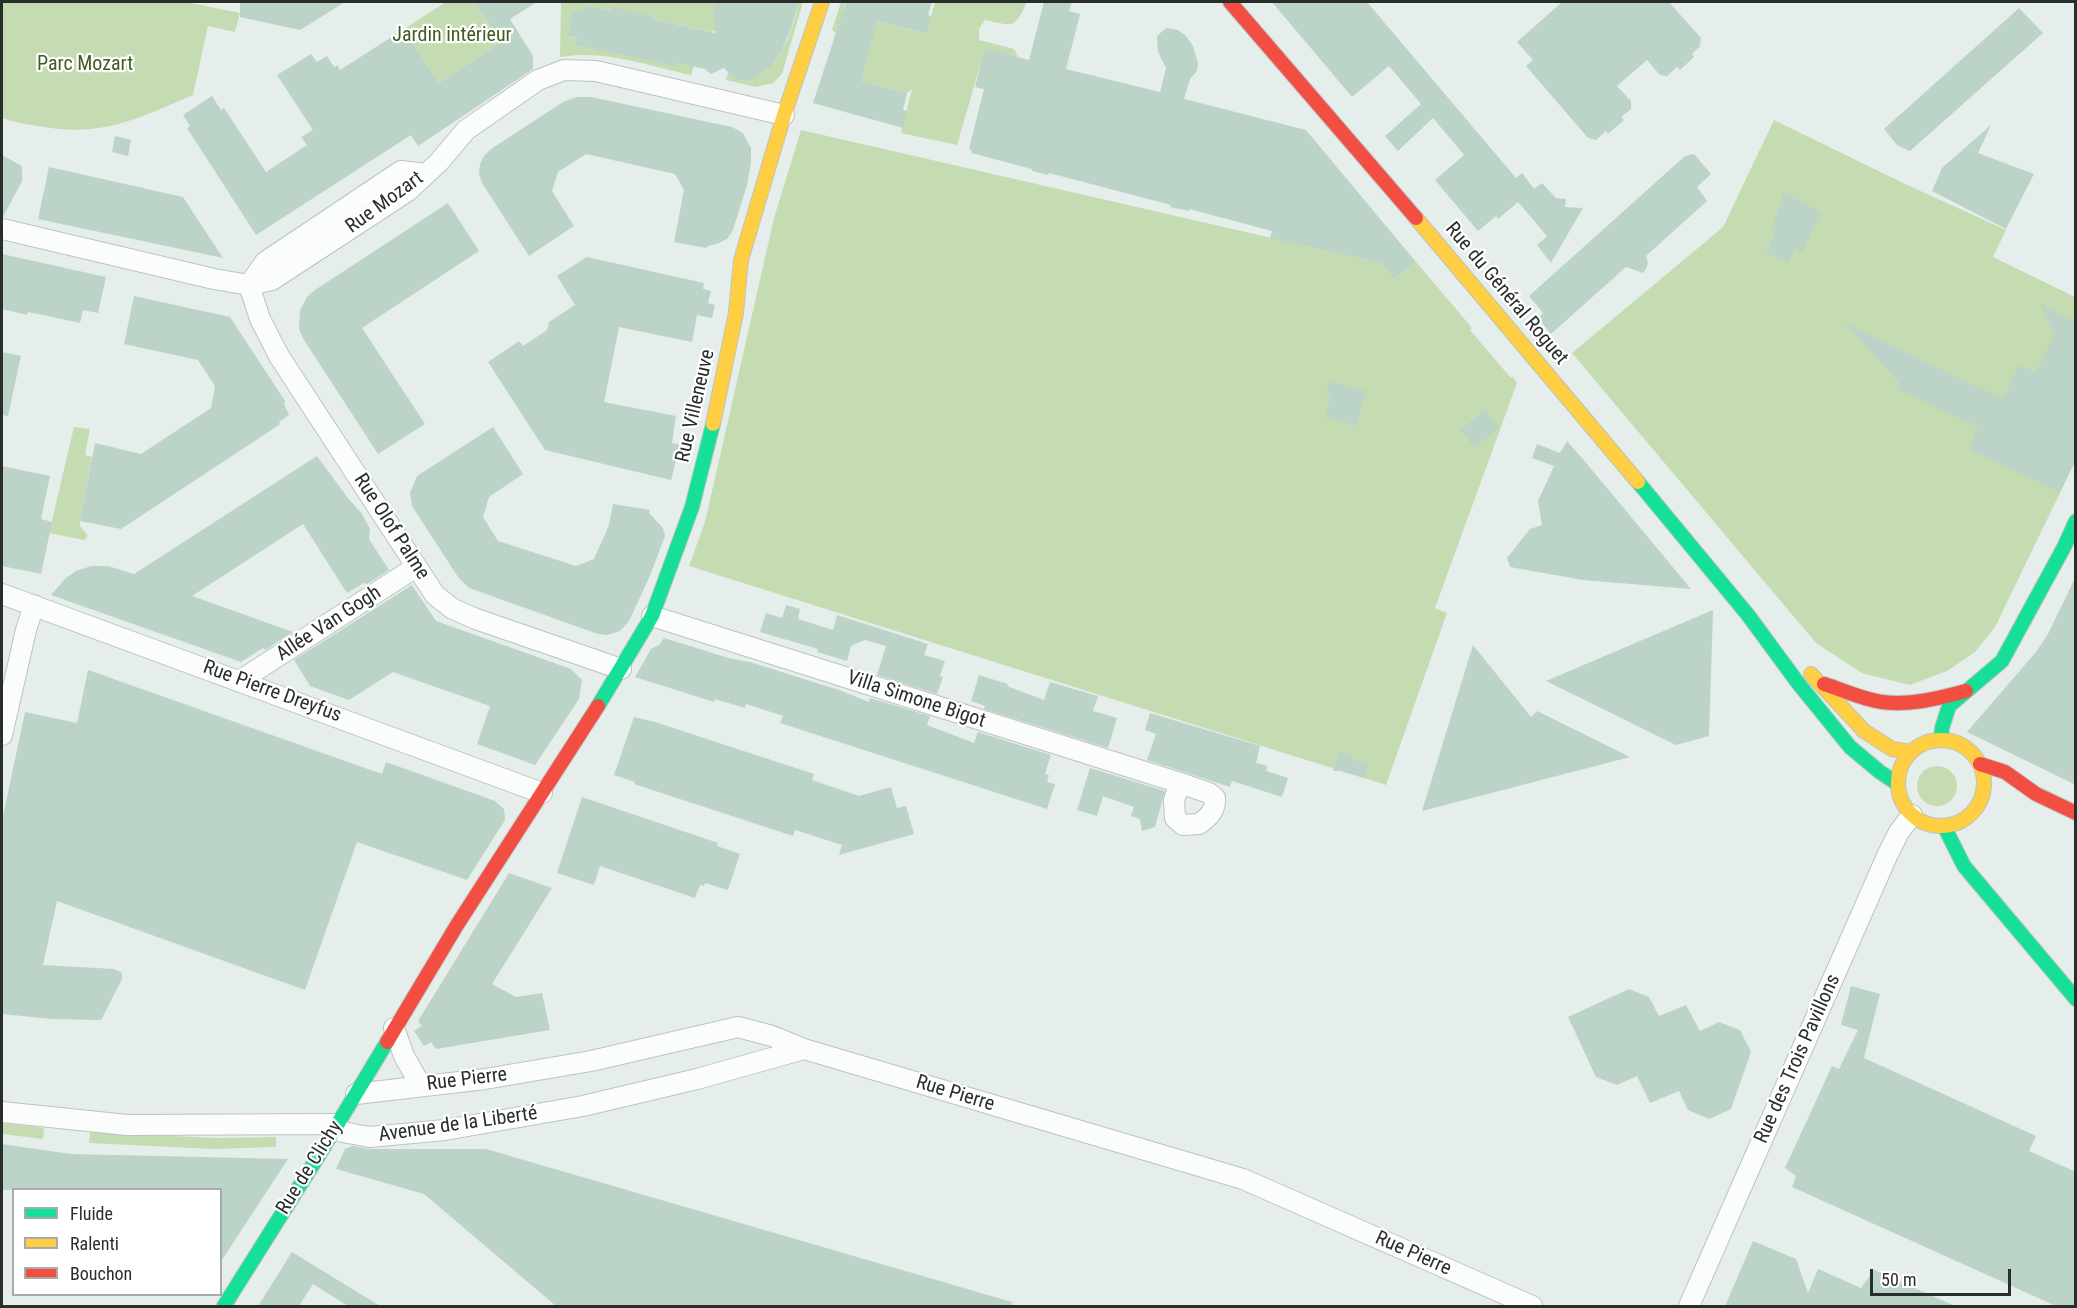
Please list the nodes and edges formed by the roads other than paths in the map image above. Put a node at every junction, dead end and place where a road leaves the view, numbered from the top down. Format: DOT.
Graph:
graph roads {
  1 [pos="822,2"];
  2 [pos="1230,2"];
  3 [pos="784,115"];
  4 [pos="2,230"];
  5 [pos="249,285"];
  6 [pos="2076,522"];
  7 [pos="2070,550"];
  8 [pos="416,567"];
  9 [pos="2,594"];
  10 [pos="34,605"];
  11 [pos="1748,615"];
  12 [pos="652,616"];
  13 [pos="621,669"];
  14 [pos="241,680"];
  15 [pos="1820,682"];
  16 [pos="1966,692"];
  17 [pos="2,735"];
  18 [pos="1941,739"];
  19 [pos="1911,752"];
  20 [pos="1980,764"];
  21 [pos="1179,783"];
  22 [pos="1898,784"];
  23 [pos="542,793"];
  24 [pos="1982,793"];
  25 [pos="2036,794"];
  26 [pos="2076,813"];
  27 [pos="1912,815"];
  28 [pos="1944,825"];
  29 [pos="2076,999"];
  30 [pos="394,1028"];
  31 [pos="804,1049"];
  32 [pos="421,1086"];
  33 [pos="356,1094"];
  34 [pos="2,1112"];
  35 [pos="337,1124"];
  36 [pos="224,1306"];
  37 [pos="1532,1306"];
  38 [pos="1689,1306"];
  1 -- 3 [label="street, Rue Villeneuve"];
  2 -- 11 [label="street, Rue du Général Roguet"];
  3 -- 5 [label="street, Rue Mozart"];
  3 -- 12 [label="street, Rue Villeneuve"];
  4 -- 5 [label="street"];
  5 -- 8 [label="street, Rue Olof Palme"];
  6 -- 7 [label="street"];
  7 -- 16 [label="street"];
  8 -- 13 [label="street, Rue Olof Palme"];
  8 -- 14 [label="street, Allée Van Gogh"];
  9 -- 10 [label="street, Rue Pierre Dreyfus"];
  10 -- 14 [label="street, Rue Pierre Dreyfus"];
  10 -- 17 [label="street"];
  11 -- 15 [label="street, Rue du Général Roguet"];
  11 -- 22 [label="street, Rue du Général Roguet"];
  12 -- 13 [label="street, Rue Villeneuve"];
  12 -- 21 [label="street, Villa Simone Bigot"];
  13 -- 23 [label="street, Rue Villeneuve"];
  14 -- 23 [label="street, Rue Pierre Dreyfus"];
  15 -- 16 [label="street"];
  15 -- 19 [label="street, Rue du Général Roguet"];
  16 -- 18 [label="street"];
  18 -- 19 [label="street"];
  18 -- 20 [label="street"];
  19 -- 22 [label="street"];
  20 -- 24 [label="street"];
  20 -- 25 [label="street"];
  22 -- 27 [label="street"];
  23 -- 30 [label="street, Rue de Clichy"];
  24 -- 25 [label="street"];
  24 -- 28 [label="street"];
  25 -- 26 [label="street"];
  27 -- 28 [label="street"];
  27 -- 38 [label="street, Rue des Trois Pavillons"];
  28 -- 29 [label="street"];
  30 -- 32 [label="street"];
  30 -- 33 [label="street, Rue de Clichy"];
  31 -- 32 [label="street, Rue Pierre"];
  31 -- 35 [label="street, Avenue de la Liberté"];
  31 -- 37 [label="street, Rue Pierre"];
  32 -- 33 [label="street, Rue Pierre"];
  33 -- 35 [label="street, Rue de Clichy"];
  34 -- 35 [label="street, Avenue de la Liberté"];
  35 -- 36 [label="street, Rue de Clichy"];
}
